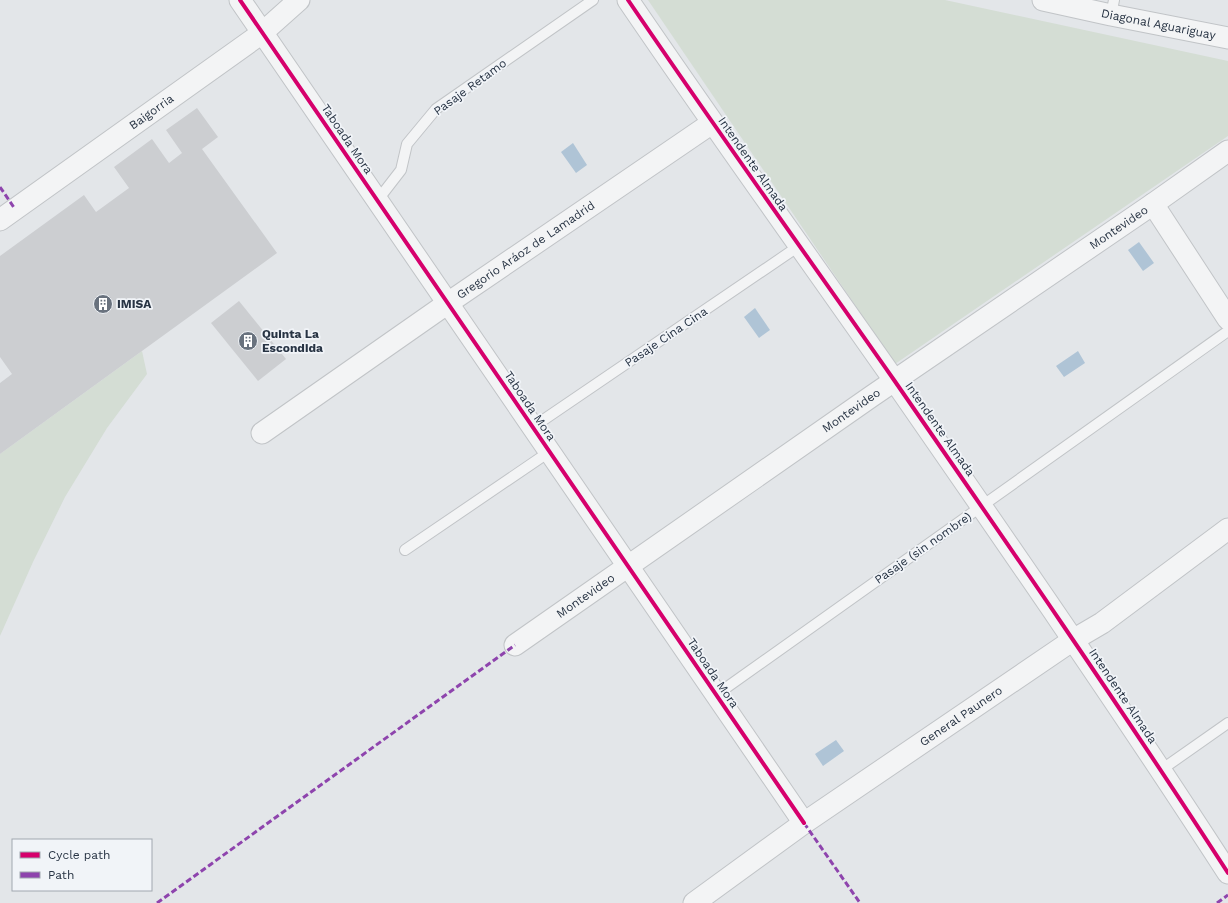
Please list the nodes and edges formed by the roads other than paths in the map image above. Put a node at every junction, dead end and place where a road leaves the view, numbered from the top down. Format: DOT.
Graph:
graph roads {
  1 [pos="240,0"];
  2 [pos="299,0"];
  3 [pos="593,0"];
  4 [pos="628,0"];
  5 [pos="1043,0"];
  6 [pos="1112,8"];
  7 [pos="262,33"];
  8 [pos="1228,38"];
  9 [pos="712,123"];
  10 [pos="1228,151"];
  11 [pos="377,201"];
  12 [pos="1153,204"];
  13 [pos="0,220"];
  14 [pos="799,246"];
  15 [pos="448,303"];
  16 [pos="1228,319"];
  17 [pos="1228,331"];
  18 [pos="894,381"];
  19 [pos="533,427"];
  20 [pos="262,434"];
  21 [pos="550,452"];
  22 [pos="981,507"];
  23 [pos="1228,529"];
  24 [pos="405,550"];
  25 [pos="627,566"];
  26 [pos="1073,640"];
  27 [pos="515,645"];
  28 [pos="716,695"];
  29 [pos="1228,724"];
  30 [pos="1161,770"];
  31 [pos="804,823"];
  32 [pos="1228,873"];
  33 [pos="694,903"];
  1 -- 7 [label="street, Taboada Mora"];
  2 -- 7 [label="street, Baigorria"];
  3 -- 11 [label="lane, Pasaje Retamo"];
  4 -- 9 [label="street, Intendente Almada"];
  5 -- 6 [label="street, Diagonal Aguariguay"];
  6 -- 8 [label="street, Diagonal Aguariguay"];
  7 -- 11 [label="street, Taboada Mora"];
  7 -- 13 [label="street, Baigorria"];
  9 -- 14 [label="street, Intendente Almada"];
  9 -- 15 [label="street, Gregorio Aráoz de Lamadrid"];
  10 -- 12 [label="street, Montevideo"];
  11 -- 15 [label="street, Taboada Mora"];
  12 -- 16 [label="street"];
  12 -- 18 [label="street, Montevideo"];
  14 -- 18 [label="street, Intendente Almada"];
  14 -- 19 [label="lane, Pasaje Cina Cina"];
  15 -- 19 [label="street, Taboada Mora"];
  15 -- 20 [label="street, Gregorio Aráoz de Lamadrid"];
  17 -- 22 [label="lane, Pasaje (sin nombre)"];
  18 -- 22 [label="street, Intendente Almada"];
  18 -- 25 [label="street, Montevideo"];
  19 -- 21 [label="street, Taboada Mora"];
  21 -- 24 [label="lane"];
  21 -- 25 [label="street, Taboada Mora"];
  22 -- 26 [label="street, Intendente Almada"];
  22 -- 28 [label="lane, Pasaje (sin nombre)"];
  23 -- 26 [label="street, General Paunero"];
  25 -- 27 [label="street, Montevideo"];
  25 -- 28 [label="street, Taboada Mora"];
  26 -- 30 [label="street, Intendente Almada"];
  26 -- 31 [label="street, General Paunero"];
  28 -- 31 [label="street, Taboada Mora"];
  29 -- 30 [label="lane"];
  30 -- 32 [label="street, Intendente Almada"];
  31 -- 33 [label="street, General Paunero"];
}
